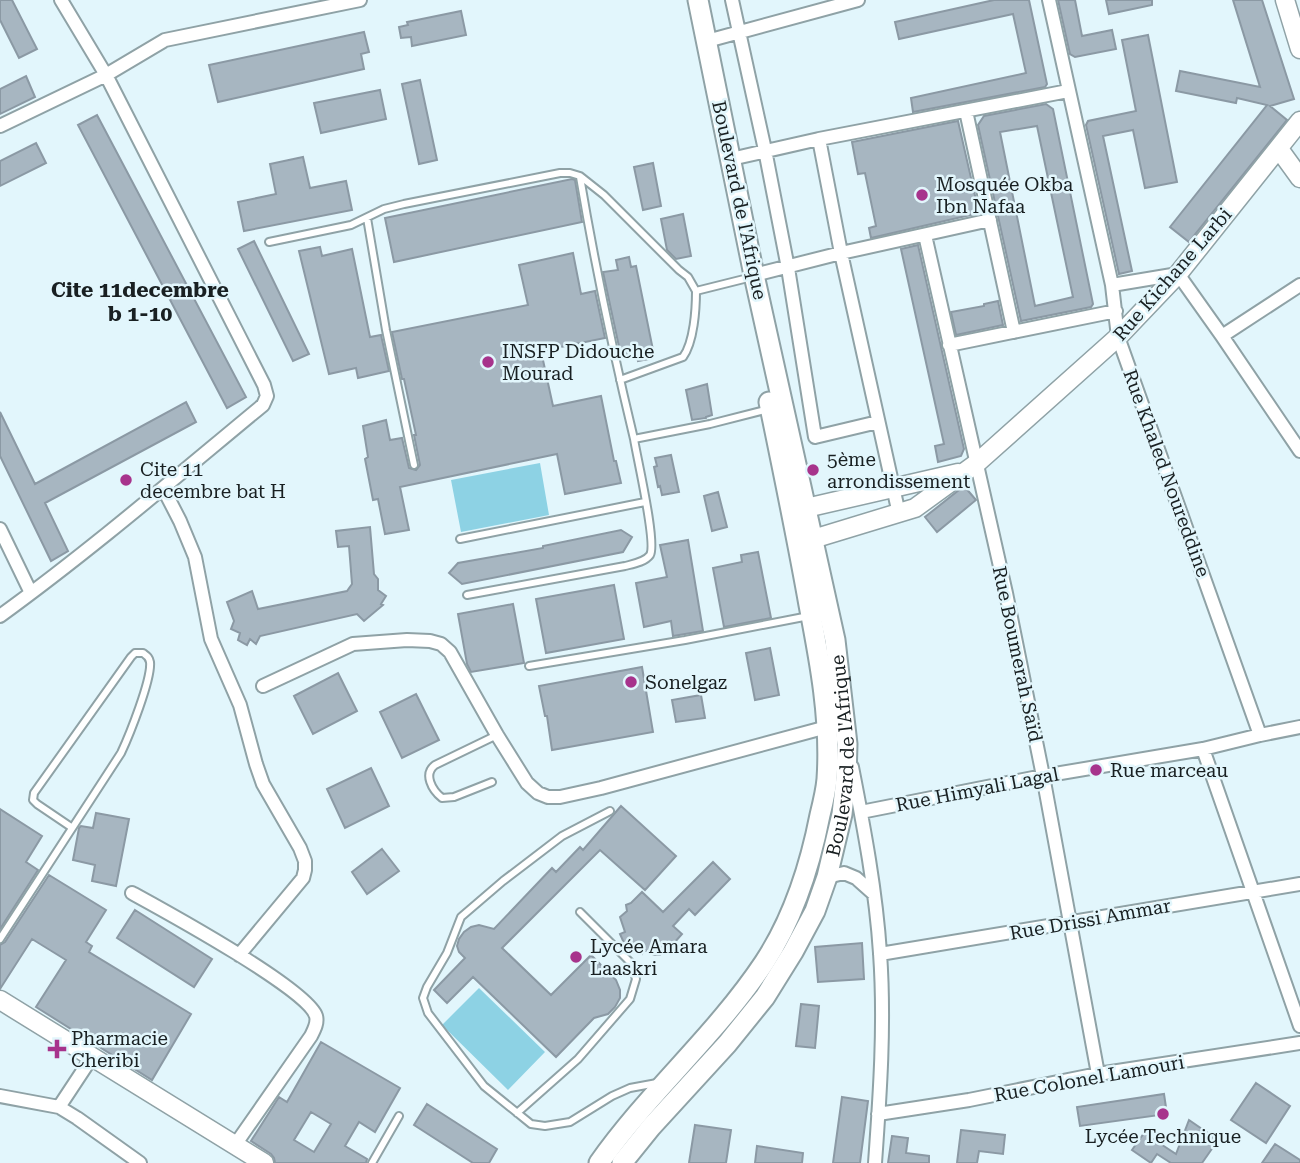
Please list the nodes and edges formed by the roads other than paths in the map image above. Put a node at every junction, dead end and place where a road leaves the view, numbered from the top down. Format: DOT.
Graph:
graph roads {
  1 [pos="61,0"];
  2 [pos="360,0"];
  3 [pos="686,0"];
  4 [pos="698,0"];
  5 [pos="732,0"];
  6 [pos="858,0"];
  7 [pos="1049,0"];
  8 [pos="1285,0"];
  9 [pos="740,32"];
  10 [pos="707,41"];
  11 [pos="1300,49"];
  12 [pos="106,75"];
  13 [pos="1068,91"];
  14 [pos="966,111"];
  15 [pos="1300,121"];
  16 [pos="0,126"];
  17 [pos="818,139"];
  18 [pos="1279,149"];
  19 [pos="765,150"];
  20 [pos="732,159"];
  21 [pos="580,176"];
  22 [pos="1300,178"];
  23 [pos="367,218"];
  24 [pos="990,220"];
  25 [pos="925,235"];
  26 [pos="269,242"];
  27 [pos="841,253"];
  28 [pos="788,268"];
  29 [pos="1178,274"];
  30 [pos="749,277"];
  31 [pos="1112,285"];
  32 [pos="1300,285"];
  33 [pos="696,291"];
  34 [pos="1116,311"];
  35 [pos="1014,332"];
  36 [pos="1222,336"];
  37 [pos="1118,337"];
  38 [pos="950,345"];
  39 [pos="620,380"];
  40 [pos="770,409"];
  41 [pos="878,422"];
  42 [pos="634,439"];
  43 [pos="1300,451"];
  44 [pos="414,466"];
  45 [pos="973,467"];
  46 [pos="163,488"];
  47 [pos="893,488"];
  48 [pos="645,502"];
  49 [pos="806,508"];
  50 [pos="899,514"];
  51 [pos="0,529"];
  52 [pos="460,539"];
  53 [pos="813,539"];
  54 [pos="32,593"];
  55 [pos="467,595"];
  56 [pos="0,616"];
  57 [pos="811,616"];
  58 [pos="529,666"];
  59 [pos="263,687"];
  60 [pos="827,727"];
  61 [pos="1300,727"];
  62 [pos="497,735"];
  63 [pos="1260,735"];
  64 [pos="848,744"];
  65 [pos="1203,749"];
  66 [pos="1043,776"];
  67 [pos="492,782"];
  68 [pos="610,811"];
  69 [pos="861,812"];
  70 [pos="71,827"];
  71 [pos="827,877"];
  72 [pos="1300,884"];
  73 [pos="1252,892"];
  74 [pos="132,893"];
  75 [pos="874,894"];
  76 [pos="580,912"];
  77 [pos="1069,923"];
  78 [pos="0,939"];
  79 [pos="880,954"];
  80 [pos="239,955"];
  81 [pos="0,1000"];
  82 [pos="1300,1026"];
  83 [pos="1300,1043"];
  84 [pos="92,1057"];
  85 [pos="1098,1074"];
  86 [pos="666,1082"];
  87 [pos="0,1096"];
  88 [pos="59,1107"];
  89 [pos="517,1113"];
  90 [pos="878,1114"];
  91 [pos="399,1116"];
  92 [pos="235,1145"];
  93 [pos="140,1163"];
  94 [pos="263,1163"];
  95 [pos="372,1163"];
  96 [pos="599,1163"];
  97 [pos="622,1163"];
  98 [pos="875,1163"];
  1 -- 12 [label="street"];
  2 -- 12 [label="street"];
  3 -- 30 [label="main road, Boulevard de l'Afrique"];
  4 -- 10 [label="main road, Boulevard de l'Afrique"];
  5 -- 9 [label="street"];
  6 -- 9 [label="street"];
  7 -- 13 [label="street, Rue Khaled Noureddine"];
  8 -- 11 [label="street"];
  9 -- 10 [label="street"];
  9 -- 19 [label="street"];
  10 -- 20 [label="main road, Boulevard de l'Afrique"];
  12 -- 16 [label="street"];
  12 -- 46 [label="street"];
  13 -- 14 [label="street"];
  13 -- 31 [label="street, Rue Khaled Noureddine"];
  14 -- 17 [label="street"];
  14 -- 24 [label="street"];
  15 -- 18 [label="street, Rue Kichane Larbi"];
  17 -- 19 [label="street"];
  17 -- 27 [label="street"];
  18 -- 22 [label="street"];
  18 -- 29 [label="street, Rue Kichane Larbi"];
  19 -- 20 [label="street"];
  19 -- 28 [label="street"];
  20 -- 30 [label="main road, Boulevard de l'Afrique"];
  21 -- 23 [label="lane"];
  21 -- 33 [label="lane"];
  21 -- 39 [label="lane"];
  23 -- 26 [label="lane"];
  23 -- 44 [label="lane"];
  24 -- 25 [label="street"];
  24 -- 35 [label="street"];
  25 -- 27 [label="street"];
  25 -- 38 [label="street, Rue Boumerah Saïd"];
  27 -- 28 [label="street"];
  27 -- 41 [label="street"];
  28 -- 30 [label="street"];
  28 -- 41 [label="street"];
  29 -- 31 [label="street"];
  29 -- 36 [label="street"];
  29 -- 37 [label="street, Rue Kichane Larbi"];
  30 -- 33 [label="lane"];
  30 -- 40 [label="main road, Boulevard de l'Afrique"];
  30 -- 49 [label="main road, Boulevard de l'Afrique"];
  31 -- 34 [label="street, Rue Khaled Noureddine"];
  32 -- 36 [label="street"];
  33 -- 39 [label="lane"];
  34 -- 35 [label="street"];
  34 -- 37 [label="street, Rue Khaled Noureddine"];
  35 -- 38 [label="street"];
  36 -- 43 [label="street"];
  37 -- 45 [label="street, Rue Kichane Larbi"];
  37 -- 63 [label="street, Rue Khaled Noureddine"];
  38 -- 45 [label="street, Rue Boumerah Saïd"];
  39 -- 42 [label="lane"];
  40 -- 42 [label="lane"];
  40 -- 57 [label="main road, Boulevard de l'Afrique"];
  41 -- 47 [label="street"];
  42 -- 48 [label="lane"];
  45 -- 47 [label="street, Rue Kichane Larbi"];
  45 -- 50 [label="street, Rue Kichane Larbi"];
  45 -- 66 [label="street, Rue Boumerah Saïd"];
  46 -- 54 [label="street"];
  46 -- 80 [label="street"];
  47 -- 49 [label="street, Rue Kichane Larbi"];
  47 -- 50 [label="street"];
  48 -- 52 [label="lane"];
  48 -- 55 [label="lane"];
  49 -- 53 [label="main road, Boulevard de l'Afrique"];
  50 -- 53 [label="street, Rue Kichane Larbi"];
  51 -- 54 [label="street"];
  53 -- 64 [label="main road, Boulevard de l'Afrique"];
  54 -- 56 [label="street"];
  57 -- 58 [label="lane"];
  57 -- 60 [label="main road, Boulevard de l'Afrique"];
  59 -- 62 [label="street"];
  60 -- 62 [label="street"];
  60 -- 86 [label="main road, Boulevard de l'Afrique"];
  61 -- 63 [label="street, Rue Himyali Lagal"];
  62 -- 67 [label="lane"];
  63 -- 65 [label="street, Rue Himyali Lagal"];
  64 -- 69 [label="street"];
  64 -- 71 [label="main road, Boulevard de l'Afrique"];
  65 -- 66 [label="street, Rue Himyali Lagal"];
  65 -- 73 [label="street"];
  66 -- 69 [label="street, Rue Himyali Lagal"];
  66 -- 77 [label="street, Rue Boumerah Saïd"];
  68 -- 89 [label="lane"];
  69 -- 75 [label="street"];
  70 -- 70 [label="lane"];
  70 -- 78 [label="lane"];
  71 -- 75 [label="street"];
  71 -- 97 [label="main road, Boulevard de l'Afrique"];
  72 -- 73 [label="street, Rue Drissi Ammar"];
  73 -- 77 [label="street, Rue Drissi Ammar"];
  73 -- 82 [label="street"];
  74 -- 80 [label="street"];
  75 -- 79 [label="street"];
  76 -- 89 [label="lane"];
  77 -- 79 [label="street, Rue Drissi Ammar"];
  77 -- 85 [label="street, Rue Boumerah Saïd"];
  79 -- 90 [label="street"];
  80 -- 92 [label="street"];
  81 -- 84 [label="street"];
  83 -- 85 [label="street, Rue Colonel Lamouri"];
  84 -- 88 [label="street"];
  84 -- 92 [label="street"];
  85 -- 90 [label="street, Rue Colonel Lamouri"];
  86 -- 89 [label="lane"];
  86 -- 96 [label="main road, Boulevard de l'Afrique"];
  87 -- 88 [label="street"];
  88 -- 93 [label="street"];
  90 -- 98 [label="street"];
  91 -- 95 [label="lane"];
  92 -- 94 [label="street"];
}
